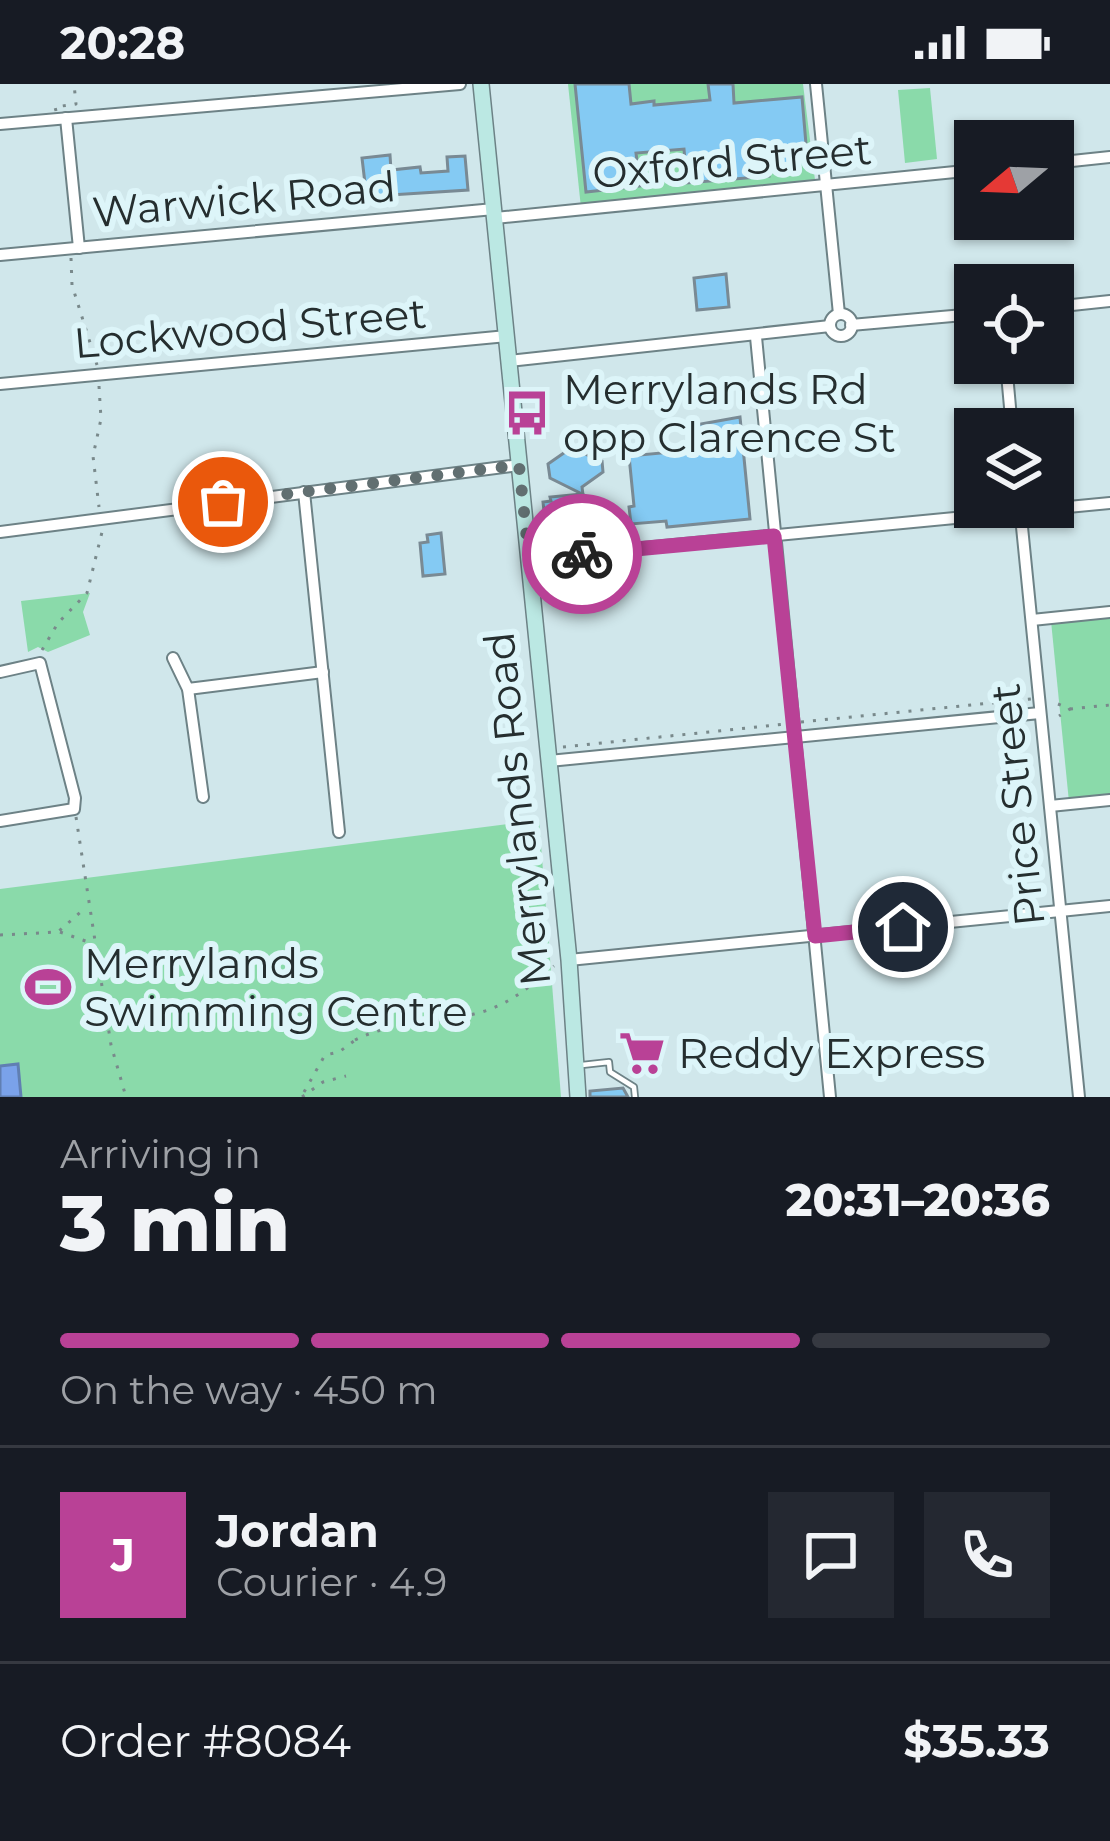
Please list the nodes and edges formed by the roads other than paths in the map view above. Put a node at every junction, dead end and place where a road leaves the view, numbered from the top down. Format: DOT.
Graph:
graph roads {
  1 [pos="460,84"];
  2 [pos="482,84"];
  3 [pos="816,84"];
  4 [pos="61,114"];
  5 [pos="0,124"];
  6 [pos="1110,157"];
  7 [pos="1074,161"];
  8 [pos="954,172"];
  9 [pos="827,185"];
  10 [pos="494,213"];
  11 [pos="79,248"];
  12 [pos="0,255"];
  13 [pos="1110,301"];
  14 [pos="1074,305"];
  15 [pos="839,314"];
  16 [pos="954,316"];
  17 [pos="851,325"];
  18 [pos="830,326"];
  19 [pos="507,336"];
  20 [pos="756,337"];
  21 [pos="509,361"];
  22 [pos="0,384"];
  23 [pos="519,465"];
  24 [pos="304,492"];
  25 [pos="1110,502"];
  26 [pos="1074,505"];
  27 [pos="954,516"];
  28 [pos="1022,528"];
  29 [pos="0,532"];
  30 [pos="774,536"];
  31 [pos="529,559"];
  32 [pos="1110,612"];
  33 [pos="1032,620"];
  34 [pos="173,658"];
  35 [pos="0,672"];
  36 [pos="323,672"];
  37 [pos="188,689"];
  38 [pos="1040,712"];
  39 [pos="793,730"];
  40 [pos="549,761"];
  41 [pos="203,796"];
  42 [pos="1110,800"];
  43 [pos="1050,806"];
  44 [pos="0,821"];
  45 [pos="339,832"];
  46 [pos="1110,907"];
  47 [pos="1061,911"];
  48 [pos="815,936"];
  49 [pos="562,962"];
  50 [pos="576,1066"];
  51 [pos="578,1097"];
  52 [pos="635,1097"];
  53 [pos="830,1097"];
  54 [pos="1079,1097"];
  1 -- 4 [label="street"];
  2 -- 10 [label="main road, Merrylands Road"];
  3 -- 9 [label="street"];
  4 -- 5 [label="street"];
  4 -- 11 [label="street"];
  6 -- 7 [label="street"];
  8 -- 9 [label="street, Oxford Street"];
  9 -- 10 [label="street, Oxford Street"];
  9 -- 15 [label="street"];
  10 -- 11 [label="street, Warwick Road"];
  10 -- 19 [label="main road, Merrylands Road"];
  11 -- 12 [label="street, Warwick Road"];
  13 -- 14 [label="street"];
  15 -- 17 [label="street"];
  15 -- 18 [label="street"];
  16 -- 17 [label="street"];
  17 -- 18 [label="street"];
  18 -- 20 [label="street"];
  19 -- 21 [label="main road, Merrylands Road"];
  19 -- 22 [label="street, Lockwood Street"];
  20 -- 21 [label="street"];
  20 -- 30 [label="street"];
  21 -- 23 [label="main road, Merrylands Road"];
  23 -- 24 [label="street"];
  23 -- 31 [label="main road, Merrylands Road"];
  24 -- 29 [label="street"];
  24 -- 36 [label="street"];
  25 -- 26 [label="street"];
  27 -- 30 [label="street"];
  28 -- 33 [label="street, Price Street"];
  30 -- 31 [label="street"];
  30 -- 39 [label="street"];
  31 -- 40 [label="main road, Merrylands Road"];
  32 -- 33 [label="street"];
  33 -- 38 [label="street, Price Street"];
  34 -- 37 [label="street"];
  35 -- 44 [label="street"];
  36 -- 37 [label="street"];
  36 -- 45 [label="street"];
  37 -- 41 [label="street"];
  38 -- 39 [label="street"];
  38 -- 43 [label="street, Price Street"];
  39 -- 40 [label="street"];
  39 -- 48 [label="street"];
  40 -- 49 [label="main road, Merrylands Road"];
  42 -- 43 [label="street"];
  43 -- 47 [label="street, Price Street"];
  46 -- 47 [label="street"];
  47 -- 48 [label="street"];
  47 -- 54 [label="street, Price Street"];
  48 -- 49 [label="street"];
  48 -- 53 [label="street"];
  49 -- 50 [label="main road, Merrylands Road"];
  50 -- 51 [label="main road, Merrylands Road"];
  50 -- 52 [label="lane"];
}
